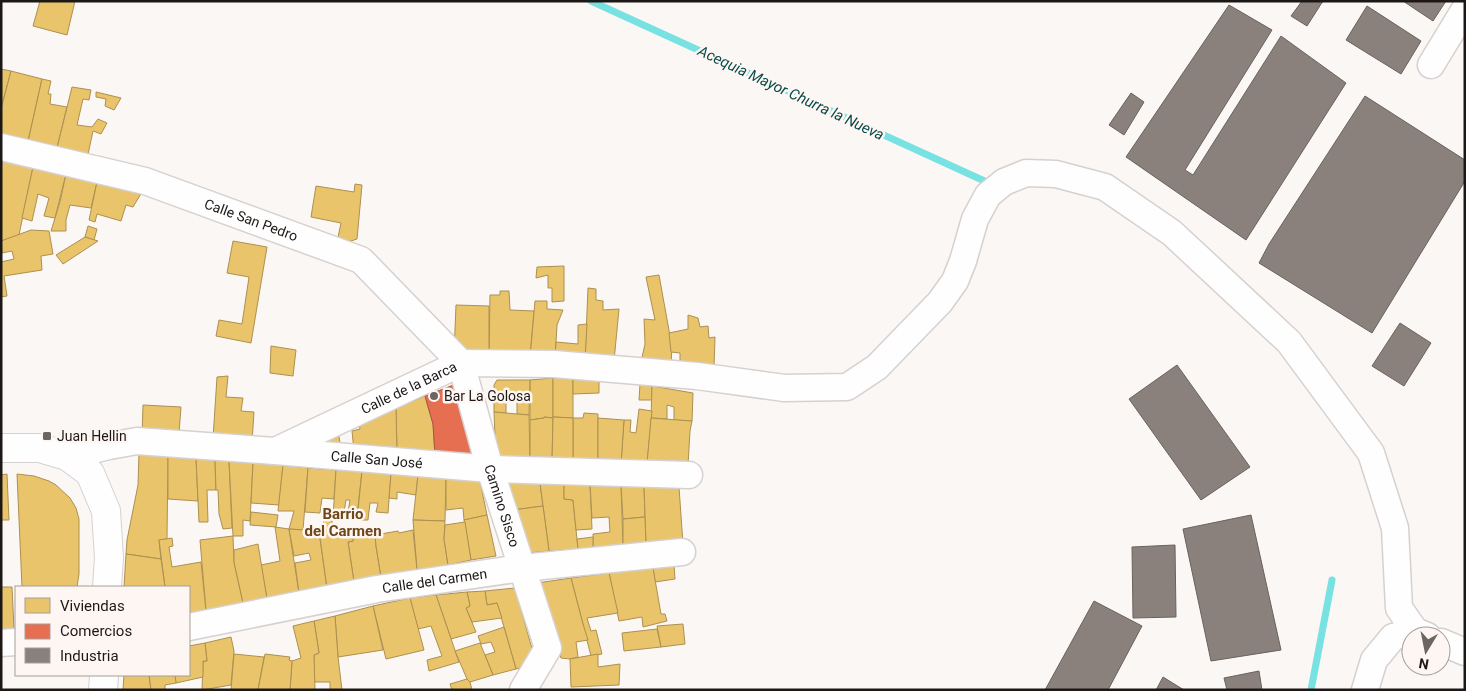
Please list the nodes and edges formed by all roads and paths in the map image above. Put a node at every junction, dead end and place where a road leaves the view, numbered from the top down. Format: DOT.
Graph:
graph roads {
  1 [pos="1465,9"];
  2 [pos="1431,65"];
  3 [pos="1,147"];
  4 [pos="461,363"];
  5 [pos="1,448"];
  6 [pos="275,451"];
  7 [pos="67,456"];
  8 [pos="490,469"];
  9 [pos="690,475"];
  10 [pos="682,552"];
  11 [pos="522,568"];
  12 [pos="107,586"];
  13 [pos="1415,626"];
  14 [pos="190,627"];
  15 [pos="1401,636"];
  16 [pos="15,642"];
  17 [pos="1,643"];
  18 [pos="1451,646"];
  19 [pos="1465,652"];
  20 [pos="104,676"];
  21 [pos="103,690"];
  22 [pos="523,690"];
  23 [pos="1365,690"];
  1 -- 2 [label="street"];
  3 -- 4 [label="street, Calle San Pedro"];
  4 -- 6 [label="street, Calle de la Barca"];
  4 -- 8 [label="street, Camino Sisco"];
  4 -- 13 [label="street, Calle de la Barca"];
  5 -- 7 [label="main road"];
  6 -- 7 [label="street, Calle San José"];
  6 -- 8 [label="street, Calle San José"];
  7 -- 12 [label="main road"];
  8 -- 9 [label="street, Calle San José"];
  8 -- 11 [label="street, Camino Sisco"];
  10 -- 11 [label="street, Calle del Carmen"];
  11 -- 14 [label="street, Calle del Carmen"];
  11 -- 22 [label="street, Camino Sisco"];
  15 -- 23 [label="street"];
  16 -- 17 [label="street"];
  18 -- 19 [label="street"];
  20 -- 21 [label="main road"];
}
